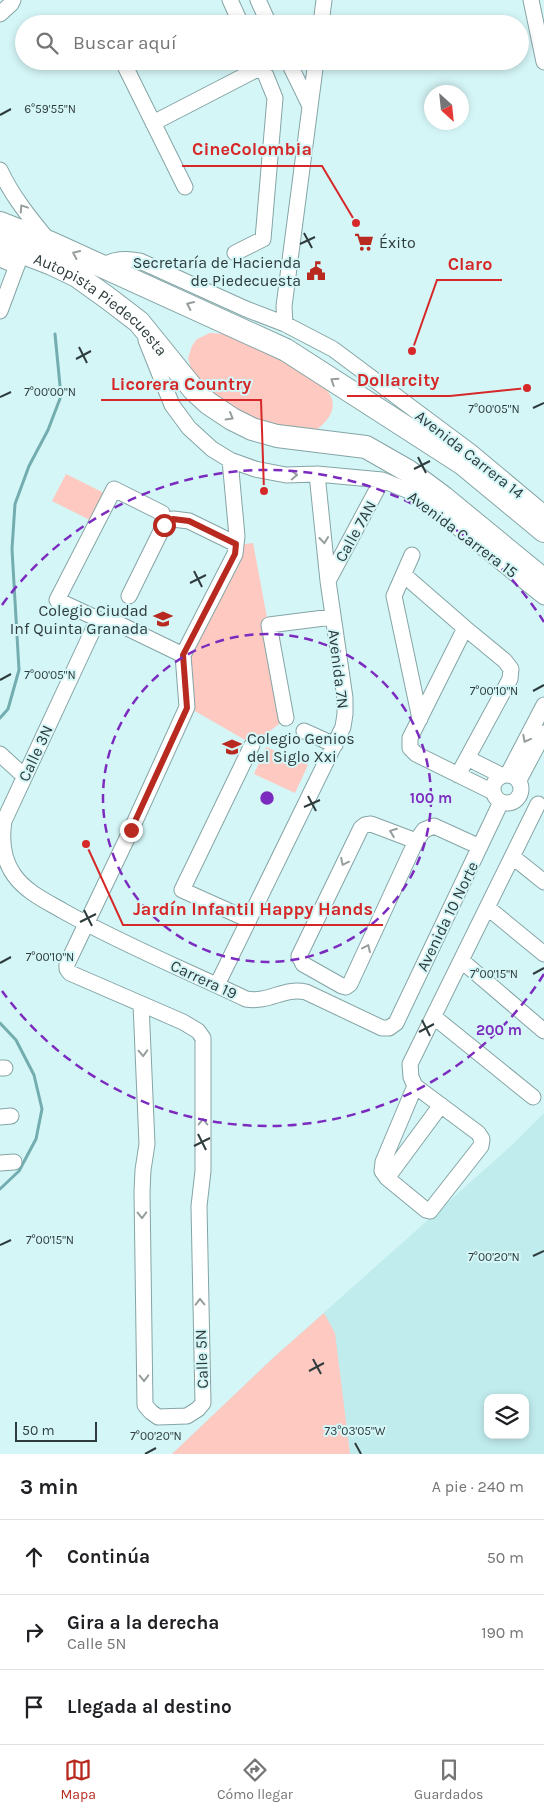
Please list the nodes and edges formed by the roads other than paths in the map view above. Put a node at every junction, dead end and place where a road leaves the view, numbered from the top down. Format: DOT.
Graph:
graph roads {
  1 [pos="13,0"];
  2 [pos="230,0"];
  3 [pos="258,0"];
  4 [pos="324,0"];
  5 [pos="531,0"];
  6 [pos="0,14"];
  7 [pos="237,15"];
  8 [pos="266,15"];
  9 [pos="323,15"];
  10 [pos="544,62"];
  11 [pos="127,70"];
  12 [pos="252,70"];
  13 [pos="267,70"];
  14 [pos="292,70"];
  15 [pos="315,70"];
  16 [pos="310,106"];
  17 [pos="153,123"];
  18 [pos="0,170"];
  19 [pos="185,187"];
  20 [pos="0,223"];
  21 [pos="51,243"];
  22 [pos="0,244"];
  23 [pos="235,253"];
  24 [pos="0,259"];
  25 [pos="19,259"];
  26 [pos="101,266"];
  27 [pos="0,311"];
  28 [pos="139,322"];
  29 [pos="280,322"];
  30 [pos="263,340"];
  31 [pos="382,412"];
  32 [pos="366,447"];
  33 [pos="230,460"];
  34 [pos="317,474"];
  35 [pos="382,480"];
  36 [pos="544,513"];
  37 [pos="164,525"];
  38 [pos="544,531"];
  39 [pos="236,544"];
  40 [pos="544,547"];
  41 [pos="412,555"];
  42 [pos="544,560"];
  43 [pos="404,574"];
  44 [pos="544,580"];
  45 [pos="328,581"];
  46 [pos="129,596"];
  47 [pos="544,597"];
  48 [pos="332,617"];
  49 [pos="98,619"];
  50 [pos="465,628"];
  51 [pos="183,655"];
  52 [pos="544,705"];
  53 [pos="286,718"];
  54 [pos="420,719"];
  55 [pos="304,730"];
  56 [pos="544,733"];
  57 [pos="335,744"];
  58 [pos="252,745"];
  59 [pos="0,754"];
  60 [pos="539,754"];
  61 [pos="467,758"];
  62 [pos="458,775"];
  63 [pos="24,776"];
  64 [pos="512,780"];
  65 [pos="497,797"];
  66 [pos="541,806"];
  67 [pos="416,841"];
  68 [pos="480,847"];
  69 [pos="513,857"];
  70 [pos="544,882"];
  71 [pos="25,888"];
  72 [pos="488,908"];
  73 [pos="248,920"];
  74 [pos="86,924"];
  75 [pos="544,954"];
  76 [pos="462,961"];
  77 [pos="217,985"];
  78 [pos="141,1004"];
  79 [pos="434,1017"];
  80 [pos="389,1028"];
  81 [pos="544,1031"];
  82 [pos="415,1086"];
  83 [pos="533,1097"];
  84 [pos="441,1105"];
  85 [pos="387,1178"];
  1 -- 6 [label="street"];
  2 -- 7 [label="street"];
  3 -- 8 [label="street"];
  4 -- 9 [label="street"];
  5 -- 10 [label="street"];
  11 -- 17 [label="street"];
  12 -- 17 [label="street"];
  13 -- 23 [label="street"];
  14 -- 16 [label="street"];
  15 -- 16 [label="street"];
  16 -- 29 [label="street"];
  17 -- 19 [label="street"];
  21 -- 18 [label="street, one-way"];
  20 -- 21 [label="highway, Autopista Piedecuesta"];
  26 -- 21 [label="highway, Autopista Piedecuesta, one-way"];
  22 -- 25 [label="highway, Autopista Piedecuesta"];
  24 -- 25 [label="street"];
  25 -- 27 [label="street"];
  25 -- 28 [label="highway, Autopista Piedecuesta"];
  26 -- 29 [label="street, Avenida Carrera 14"];
  30 -- 26 [label="highway, Autopista Piedecuesta, one-way"];
  28 -- 32 [label="highway, Autopista Piedecuesta, one-way"];
  28 -- 33 [label="street, Avenida Carrera 15"];
  29 -- 30 [label="street"];
  29 -- 36 [label="street, Avenida Carrera 14"];
  31 -- 30 [label="highway, Autopista Piedecuesta, one-way"];
  31 -- 38 [label="highway, Autopista Piedecuesta"];
  31 -- 40 [label="highway"];
  32 -- 42 [label="highway"];
  32 -- 44 [label="highway, Autopista Piedecuesta"];
  33 -- 34 [label="street, Avenida Carrera 15, one-way"];
  33 -- 39 [label="street"];
  34 -- 35 [label="street, Avenida Carrera 15"];
  34 -- 45 [label="street, Avenida 7N, one-way"];
  35 -- 45 [label="street, Calle 7AN"];
  35 -- 47 [label="street, Avenida Carrera 15"];
  37 -- 39 [label="street"];
  37 -- 46 [label="street"];
  37 -- 49 [label="street"];
  39 -- 51 [label="street"];
  41 -- 43 [label="street"];
  43 -- 50 [label="street"];
  43 -- 54 [label="street"];
  45 -- 48 [label="street, Avenida 7N"];
  48 -- 53 [label="street"];
  48 -- 57 [label="street, Avenida 7N"];
  49 -- 51 [label="street"];
  49 -- 63 [label="street, Calle 3N"];
  50 -- 54 [label="street"];
  50 -- 61 [label="street"];
  51 -- 74 [label="street, Calle 5N"];
  52 -- 64 [label="street, one-way"];
  54 -- 62 [label="street"];
  55 -- 57 [label="street"];
  56 -- 60 [label="street"];
  57 -- 73 [label="street, Avenida 7N"];
  58 -- 73 [label="street"];
  59 -- 63 [label="street"];
  60 -- 64 [label="street"];
  61 -- 62 [label="street"];
  61 -- 64 [label="street"];
  62 -- 65 [label="street"];
  63 -- 71 [label="street, Calle 3N"];
  64 -- 65 [label="street, Avenida 10 Norte"];
  64 -- 65 [label="street"];
  64 -- 66 [label="street"];
  65 -- 68 [label="street, Avenida 10 Norte"];
  66 -- 69 [label="street"];
  67 -- 67 [label="street, one-way"];
  67 -- 68 [label="street"];
  68 -- 80 [label="street, Avenida 10 Norte"];
  69 -- 70 [label="street"];
  69 -- 72 [label="street"];
  71 -- 74 [label="street, Carrera 19"];
  72 -- 75 [label="street"];
  72 -- 76 [label="street"];
  73 -- 77 [label="street, Avenida 7N"];
  74 -- 77 [label="street, Carrera 19"];
  74 -- 78 [label="street, Calle 5N"];
  76 -- 79 [label="street"];
  76 -- 81 [label="street"];
  77 -- 80 [label="street, Carrera 19"];
  78 -- 78 [label="street, Calle 5N, one-way"];
  79 -- 82 [label="street"];
  79 -- 83 [label="street"];
  82 -- 84 [label="street"];
  82 -- 85 [label="street"];
  84 -- 85 [label="street"];
  84 -- 85 [label="street"];
}
